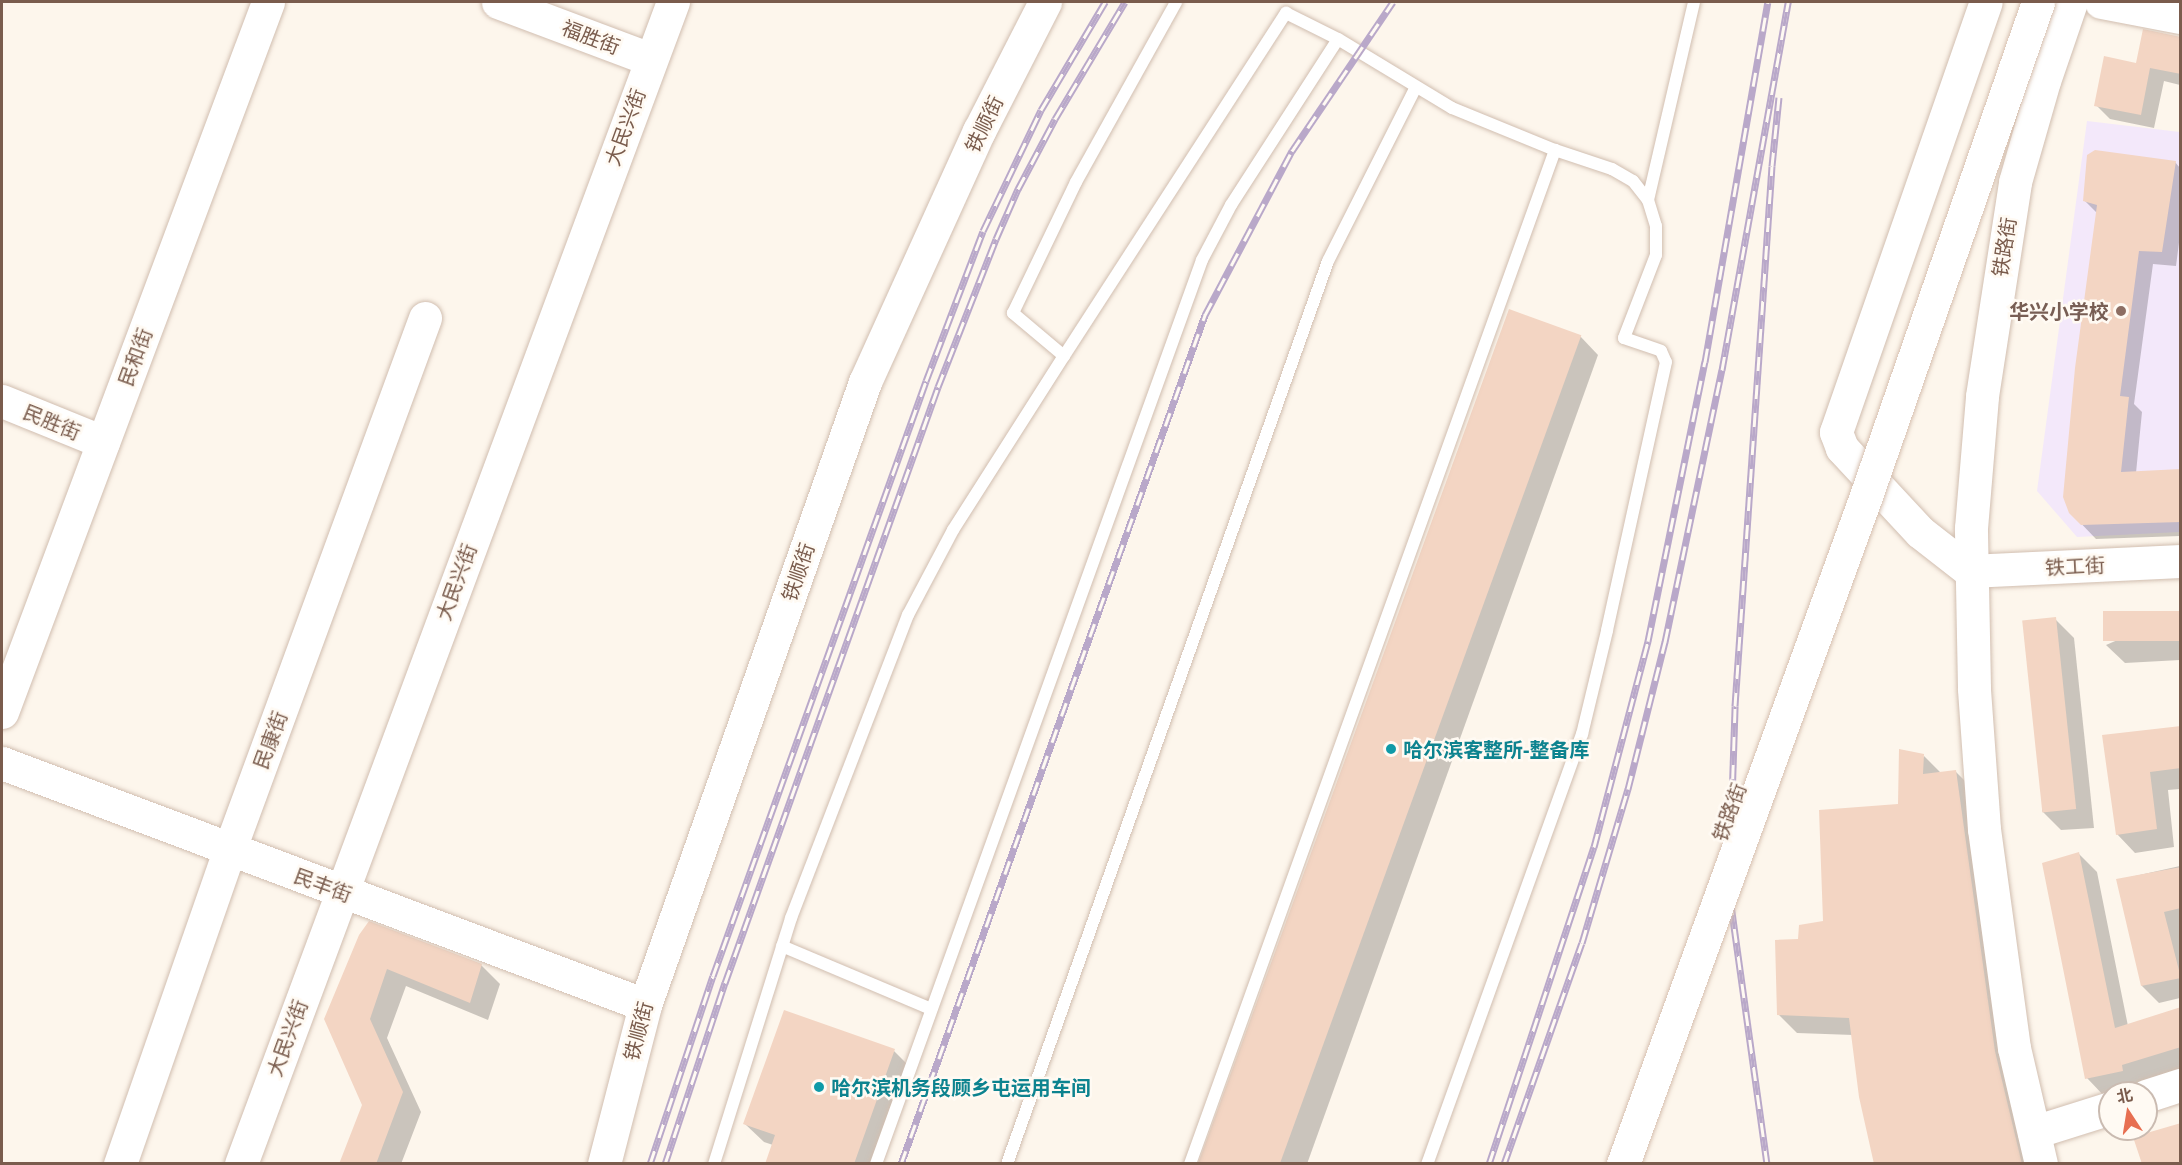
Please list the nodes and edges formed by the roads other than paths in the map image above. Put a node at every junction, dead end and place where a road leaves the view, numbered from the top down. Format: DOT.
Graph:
graph roads {
  1 [pos="268,2"];
  2 [pos="498,2"];
  3 [pos="673,2"];
  4 [pos="1045,2"];
  5 [pos="1176,2"];
  6 [pos="1694,2"];
  7 [pos="1986,2"];
  8 [pos="2017,2"];
  9 [pos="2038,2"];
  10 [pos="2071,2"];
  11 [pos="2101,2"];
  12 [pos="2181,18"];
  13 [pos="1338,39"];
  14 [pos="650,59"];
  15 [pos="1416,87"];
  16 [pos="1555,150"];
  17 [pos="1648,200"];
  18 [pos="425,318"];
  19 [pos="1064,356"];
  20 [pos="2,401"];
  21 [pos="103,442"];
  22 [pos="2181,561"];
  23 [pos="1970,572"];
  24 [pos="2,712"];
  25 [pos="2,763"];
  26 [pos="229,851"];
  27 [pos="342,892"];
  28 [pos="782,946"];
  29 [pos="645,1005"];
  30 [pos="931,1009"];
  31 [pos="2181,1085"];
  32 [pos="2158,1092"];
  33 [pos="2098,1112"];
  34 [pos="2034,1132"];
  35 [pos="120,1164"];
  36 [pos="241,1164"];
  37 [pos="603,1164"];
  38 [pos="714,1164"];
  39 [pos="876,1164"];
  40 [pos="1007,1164"];
  41 [pos="1190,1164"];
  42 [pos="1427,1164"];
  43 [pos="1602,1164"];
  44 [pos="1623,1164"];
  45 [pos="2041,1164"];
  1 -- 21 [label="main road, 民和街"];
  2 -- 14 [label="main road, 福胜街"];
  3 -- 14 [label="main road, 大民兴街"];
  4 -- 29 [label="main road, 铁顺街"];
  5 -- 19 [label="lane"];
  6 -- 17 [label="lane"];
  7 -- 23 [label="main road"];
  8 -- 43 [label="main road, 铁路街"];
  9 -- 44 [label="main road, bridge"];
  10 -- 23 [label="main road, 铁路街"];
  11 -- 12 [label="main road"];
  13 -- 15 [label="lane"];
  13 -- 19 [label="lane"];
  13 -- 30 [label="lane"];
  14 -- 27 [label="main road, 大民兴街"];
  15 -- 16 [label="lane"];
  15 -- 40 [label="lane"];
  16 -- 17 [label="lane"];
  16 -- 41 [label="lane"];
  17 -- 42 [label="lane"];
  18 -- 26 [label="main road, 民康街"];
  19 -- 28 [label="lane"];
  20 -- 21 [label="main road, 民胜街"];
  21 -- 24 [label="main road, 民和街"];
  22 -- 23 [label="main road, 铁工街"];
  23 -- 34 [label="main road, 铁路街"];
  25 -- 26 [label="main road, 民丰街"];
  26 -- 27 [label="main road, 民丰街"];
  26 -- 35 [label="main road, 民康街"];
  27 -- 29 [label="main road, 民丰街"];
  27 -- 36 [label="main road, 大民兴街"];
  28 -- 30 [label="lane"];
  28 -- 38 [label="lane"];
  29 -- 37 [label="main road, 铁顺街"];
  30 -- 39 [label="lane"];
  31 -- 32 [label="main road"];
  33 -- 34 [label="main road"];
  34 -- 45 [label="main road, 铁路街"];
}
